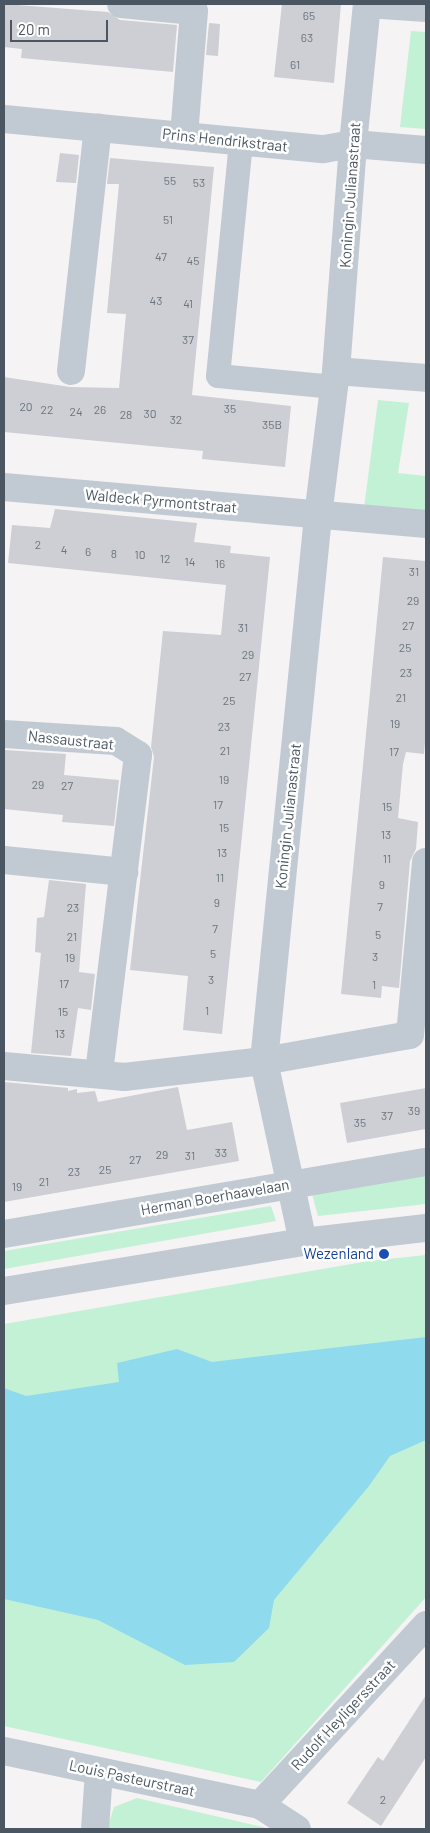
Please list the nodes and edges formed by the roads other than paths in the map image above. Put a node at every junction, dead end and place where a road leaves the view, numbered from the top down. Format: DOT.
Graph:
graph roads {
  1 [pos="121,4"];
  2 [pos="367,4"];
  3 [pos="426,8"];
  4 [pos="4,119"];
  5 [pos="98,127"];
  6 [pos="184,135"];
  7 [pos="242,142"];
  8 [pos="353,144"];
  9 [pos="426,150"];
  10 [pos="71,371"];
  11 [pos="426,378"];
  12 [pos="335,379"];
  13 [pos="4,487"];
  14 [pos="318,516"];
  15 [pos="426,524"];
  16 [pos="4,734"];
  17 [pos="4,860"];
  18 [pos="426,862"];
  19 [pos="124,872"];
  20 [pos="264,1061"];
  21 [pos="4,1066"];
  22 [pos="98,1073"];
  23 [pos="426,1162"];
  24 [pos="290,1183"];
  25 [pos="426,1228"];
  26 [pos="4,1234"];
  27 [pos="303,1242"];
  28 [pos="4,1291"];
  29 [pos="426,1625"];
  30 [pos="4,1751"];
  31 [pos="99,1772"];
  32 [pos="260,1805"];
  33 [pos="95,1829"];
  34 [pos="297,1829"];
  1 -- 6 [label="street"];
  2 -- 3 [label="street"];
  2 -- 8 [label="street, Koningin Julianastraat"];
  4 -- 5 [label="street, Prins Hendrikstraat"];
  5 -- 6 [label="street, Prins Hendrikstraat"];
  5 -- 10 [label="street"];
  6 -- 7 [label="street, Prins Hendrikstraat"];
  7 -- 8 [label="street, Prins Hendrikstraat"];
  7 -- 12 [label="street"];
  8 -- 9 [label="street, Prins Hendrikstraat"];
  8 -- 12 [label="street, Koningin Julianastraat"];
  11 -- 12 [label="street"];
  12 -- 14 [label="street, Koningin Julianastraat"];
  13 -- 14 [label="street, Waldeck Pyrmontstraat"];
  14 -- 15 [label="street, Waldeck Pyrmontstraat"];
  14 -- 20 [label="street, Koningin Julianastraat"];
  16 -- 19 [label="street, Nassaustraat"];
  17 -- 19 [label="street"];
  18 -- 20 [label="street"];
  19 -- 22 [label="street, Nassaustraat"];
  20 -- 22 [label="street"];
  20 -- 24 [label="street, Koningin Julianastraat"];
  21 -- 22 [label="street"];
  23 -- 24 [label="street, Herman Boerhaavelaan"];
  24 -- 26 [label="street, Herman Boerhaavelaan"];
  24 -- 27 [label="street, Koningin Julianastraat"];
  25 -- 27 [label="street"];
  27 -- 28 [label="street"];
  29 -- 32 [label="street, Rudolf Heyligersstraat"];
  30 -- 31 [label="street, Louis Pasteurstraat"];
  31 -- 32 [label="street, Louis Pasteurstraat"];
  31 -- 33 [label="street"];
  32 -- 34 [label="street"];
}
